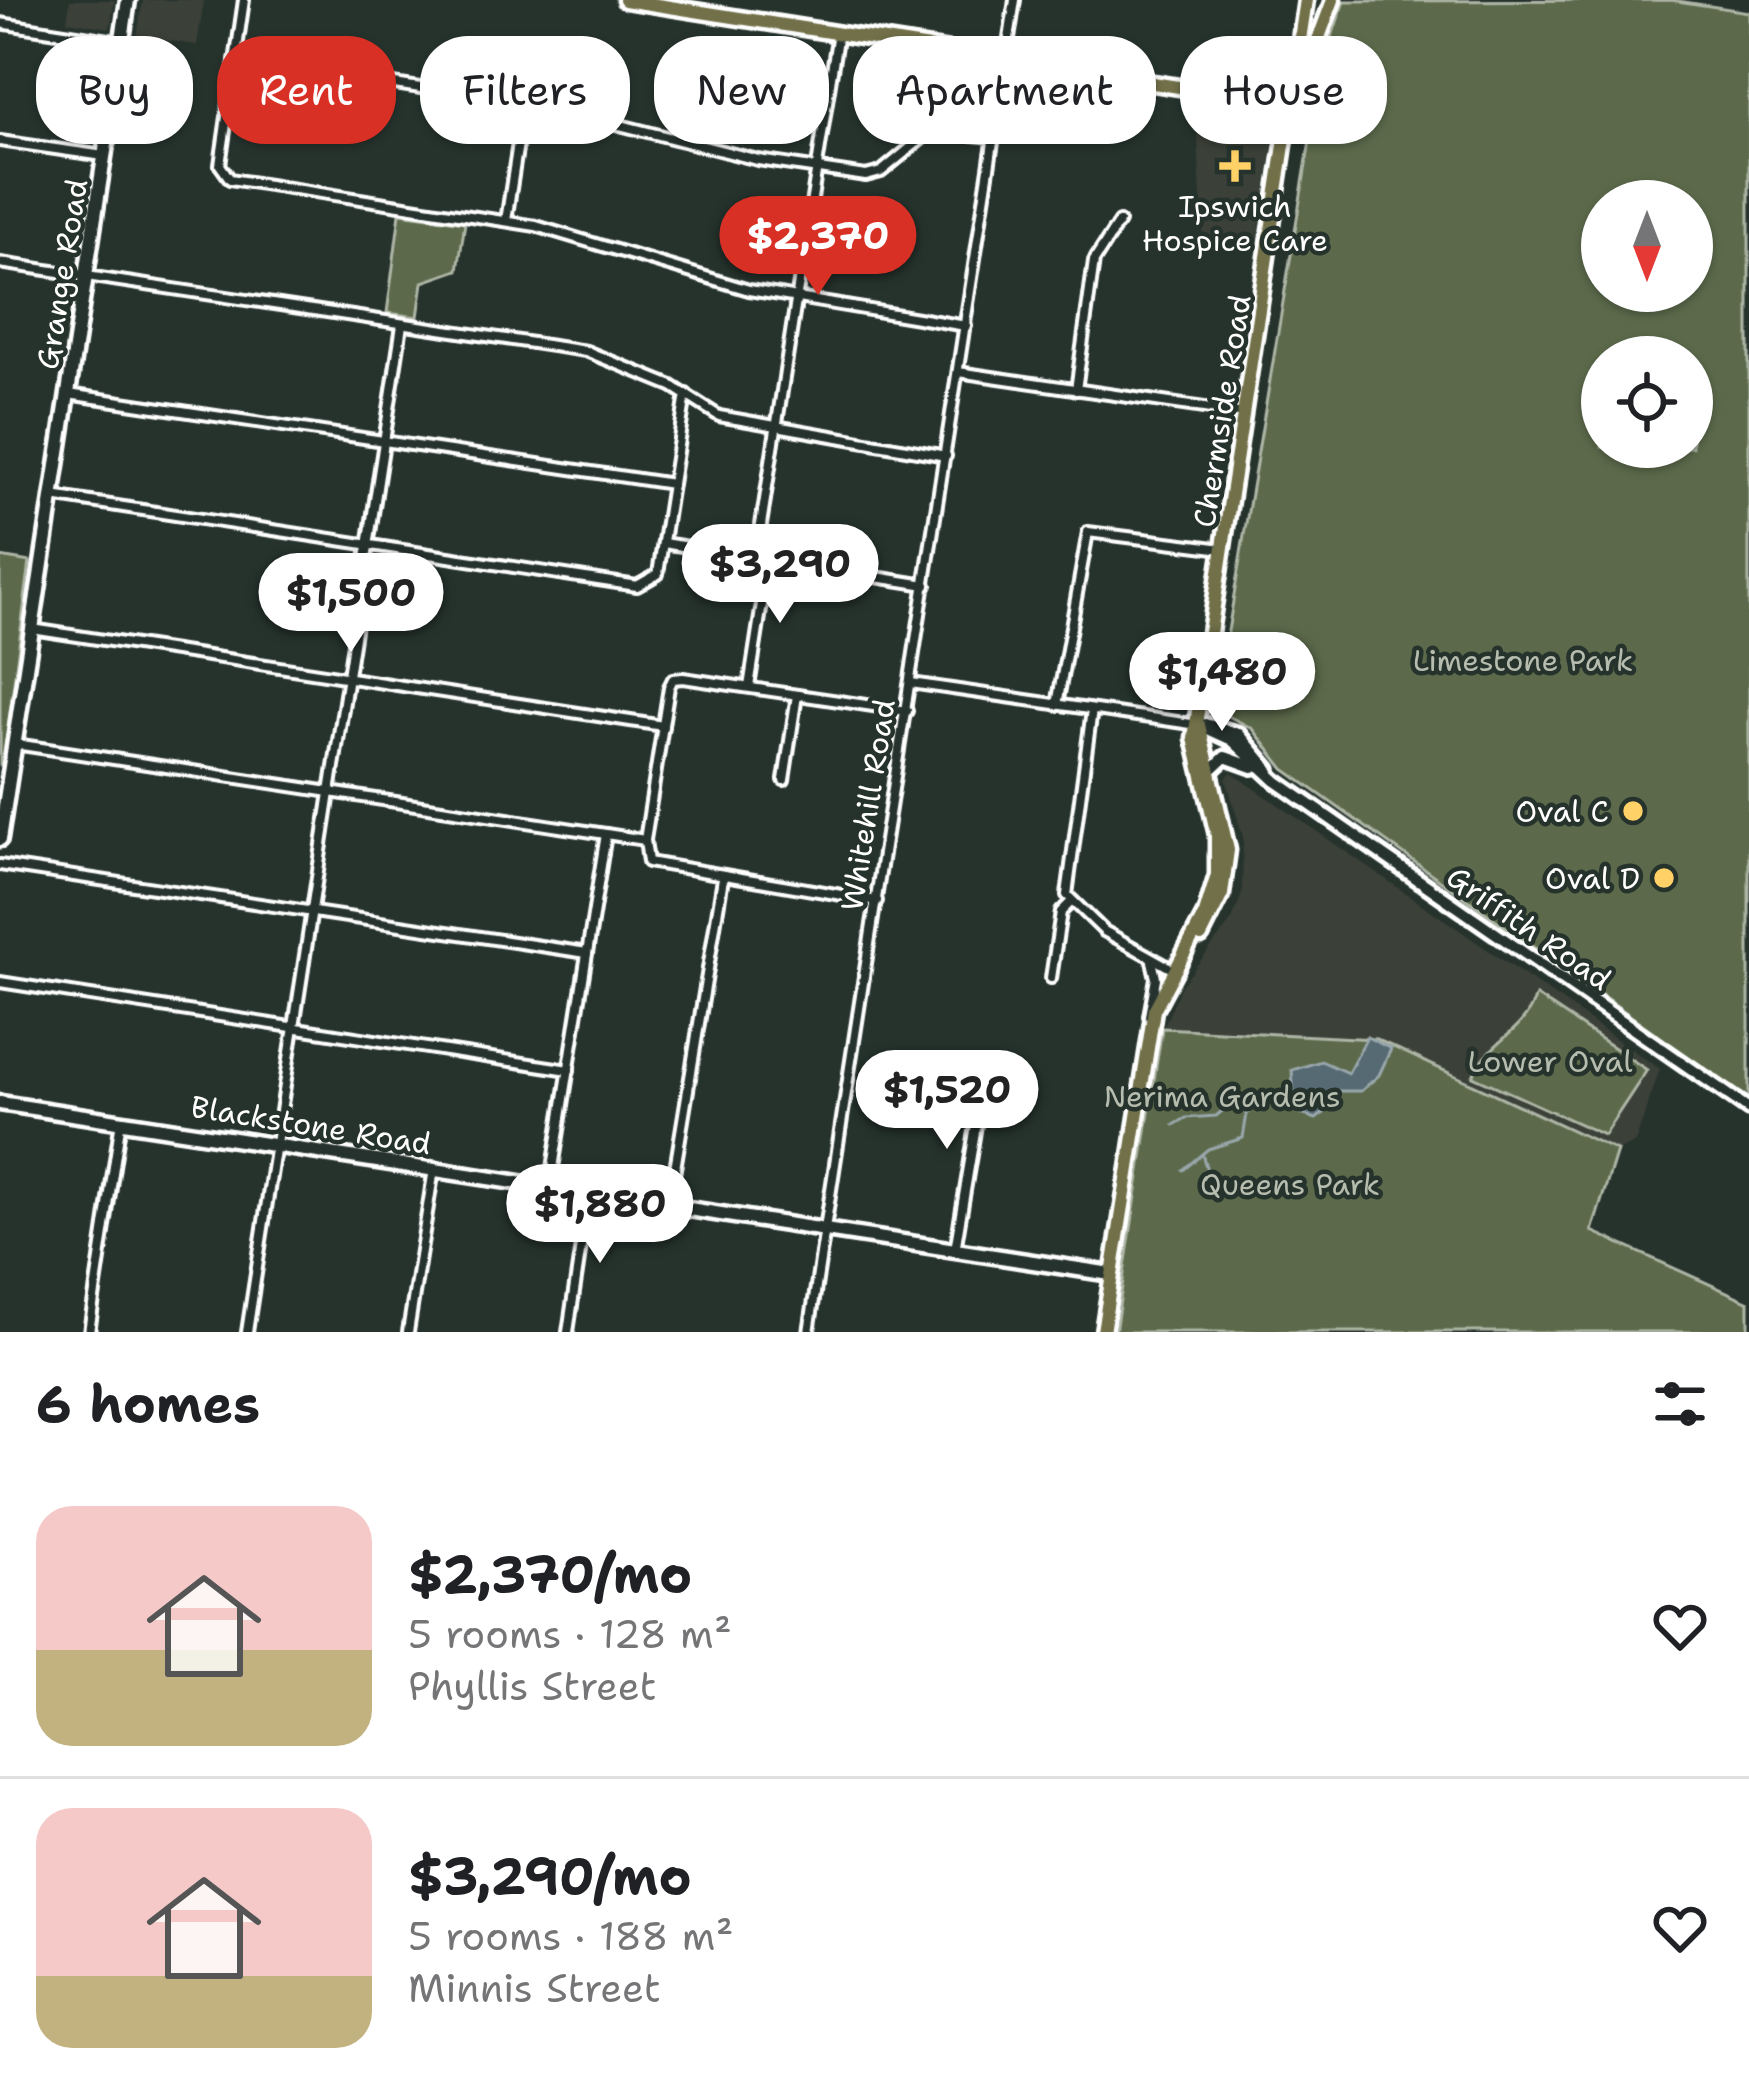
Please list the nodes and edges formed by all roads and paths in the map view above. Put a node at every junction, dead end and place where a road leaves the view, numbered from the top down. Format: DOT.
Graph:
graph roads {
  1 [pos="128,0"];
  2 [pos="244,0"];
  3 [pos="625,0"];
  4 [pos="1015,0"];
  5 [pos="1305,0"];
  6 [pos="1330,4"];
  7 [pos="0,23"];
  8 [pos="838,32"];
  9 [pos="79,36"];
  10 [pos="123,36"];
  11 [pos="239,36"];
  12 [pos="864,36"];
  13 [pos="1009,36"];
  14 [pos="1301,36"];
  15 [pos="1320,36"];
  16 [pos="630,129"];
  17 [pos="0,141"];
  18 [pos="106,144"];
  19 [pos="226,144"];
  20 [pos="518,144"];
  21 [pos="915,144"];
  22 [pos="993,144"];
  23 [pos="1287,144"];
  24 [pos="104,157"];
  25 [pos="817,168"];
  26 [pos="506,222"];
  27 [pos="1119,222"];
  28 [pos="0,263"];
  29 [pos="86,277"];
  30 [pos="796,298"];
  31 [pos="402,326"];
  32 [pos="965,326"];
  33 [pos="958,372"];
  34 [pos="1076,390"];
  35 [pos="68,394"];
  36 [pos="686,394"];
  37 [pos="1246,415"];
  38 [pos="776,428"];
  39 [pos="384,440"];
  40 [pos="946,456"];
  41 [pos="672,484"];
  42 [pos="52,496"];
  43 [pos="663,543"];
  44 [pos="368,544"];
  45 [pos="1225,550"];
  46 [pos="756,557"];
  47 [pos="769,559"];
  48 [pos="926,585"];
  49 [pos="32,629"];
  50 [pos="348,676"];
  51 [pos="911,683"];
  52 [pos="749,687"];
  53 [pos="797,695"];
  54 [pos="1057,705"];
  55 [pos="1092,710"];
  56 [pos="907,711"];
  57 [pos="1199,725"];
  58 [pos="663,726"];
  59 [pos="15,744"];
  60 [pos="1211,770"];
  61 [pos="1262,771"];
  62 [pos="784,780"];
  63 [pos="1282,786"];
  64 [pos="330,793"];
  65 [pos="2,808"];
  66 [pos="605,834"];
  67 [pos="0,839"];
  68 [pos="645,840"];
  69 [pos="0,866"];
  70 [pos="723,878"];
  71 [pos="877,901"];
  72 [pos="1071,902"];
  73 [pos="312,911"];
  74 [pos="587,953"];
  75 [pos="1148,956"];
  76 [pos="1184,956"];
  77 [pos="1174,970"];
  78 [pos="1051,978"];
  79 [pos="0,982"];
  80 [pos="1151,1023"];
  81 [pos="295,1028"];
  82 [pos="986,1066"];
  83 [pos="569,1070"];
  84 [pos="0,1103"];
  85 [pos="1749,1109"];
  86 [pos="121,1120"];
  87 [pos="277,1144"];
  88 [pos="434,1169"];
  89 [pos="550,1187"];
  90 [pos="589,1193"];
  91 [pos="669,1205"];
  92 [pos="825,1230"];
  93 [pos="955,1250"];
  94 [pos="1111,1274"];
  95 [pos="89,1332"];
  96 [pos="248,1332"];
  97 [pos="408,1332"];
  98 [pos="568,1332"];
  99 [pos="809,1332"];
  100 [pos="1103,1332"];
  1 -- 10 [label="main road, Grange Road"];
  2 -- 11 [label="street"];
  3 -- 8 [label="main road"];
  4 -- 13 [label="street, Whitehill Road"];
  5 -- 14 [label="main road, Chermside Road"];
  6 -- 15 [label="main road, Chermside Road"];
  7 -- 9 [label="street"];
  8 -- 12 [label="main road"];
  8 -- 25 [label="street"];
  16 -- 25 [label="street"];
  17 -- 24 [label="street"];
  18 -- 24 [label="main road, Grange Road"];
  19 -- 26 [label="street"];
  20 -- 26 [label="street"];
  21 -- 25 [label="street"];
  22 -- 32 [label="street, Whitehill Road"];
  23 -- 37 [label="main road, Chermside Road"];
  24 -- 29 [label="main road, Grange Road"];
  25 -- 30 [label="street"];
  26 -- 30 [label="street"];
  27 -- 34 [label="street"];
  28 -- 29 [label="street"];
  29 -- 31 [label="street"];
  29 -- 35 [label="main road, Grange Road"];
  30 -- 32 [label="street"];
  30 -- 38 [label="street"];
  31 -- 36 [label="street"];
  31 -- 39 [label="street"];
  32 -- 33 [label="street, Whitehill Road"];
  33 -- 34 [label="street"];
  33 -- 40 [label="street, Whitehill Road"];
  34 -- 37 [label="street"];
  35 -- 39 [label="street"];
  35 -- 42 [label="main road, Grange Road"];
  36 -- 38 [label="street"];
  36 -- 41 [label="street"];
  37 -- 45 [label="main road, Chermside Road"];
  38 -- 40 [label="street"];
  38 -- 46 [label="street"];
  39 -- 41 [label="street"];
  39 -- 44 [label="street"];
  40 -- 48 [label="street, Whitehill Road"];
  41 -- 43 [label="street"];
  42 -- 44 [label="street"];
  42 -- 49 [label="main road, Grange Road"];
  43 -- 44 [label="street"];
  43 -- 46 [label="street"];
  44 -- 50 [label="street"];
  45 -- 54 [label="street"];
  45 -- 57 [label="main road, Chermside Road"];
  46 -- 47 [label="street"];
  47 -- 48 [label="street"];
  47 -- 52 [label="street"];
  48 -- 51 [label="street, Whitehill Road"];
  49 -- 50 [label="street"];
  49 -- 59 [label="main road, Grange Road"];
  50 -- 58 [label="street"];
  50 -- 64 [label="street"];
  51 -- 54 [label="street, Griffith Road"];
  51 -- 56 [label="street, Whitehill Road"];
  52 -- 53 [label="street"];
  52 -- 58 [label="street"];
  53 -- 56 [label="street"];
  53 -- 62 [label="street"];
  54 -- 55 [label="street, Griffith Road"];
  55 -- 57 [label="street, Griffith Road"];
  55 -- 72 [label="street"];
  56 -- 71 [label="street, Whitehill Road"];
  57 -- 60 [label="main road, Chermside Road"];
  57 -- 61 [label="street, Griffith Road"];
  57 -- 63 [label="street, Griffith Road"];
  57 -- 76 [label="main road, Chermside Road"];
  58 -- 68 [label="street"];
  59 -- 64 [label="street"];
  59 -- 65 [label="main road, Grange Road"];
  60 -- 61 [label="street"];
  60 -- 76 [label="main road, Chermside Road"];
  61 -- 63 [label="street, Griffith Road"];
  63 -- 85 [label="street, Griffith Road"];
  64 -- 66 [label="street"];
  64 -- 73 [label="street"];
  65 -- 67 [label="main road, Grange Road"];
  66 -- 68 [label="street"];
  66 -- 74 [label="street"];
  68 -- 70 [label="street"];
  69 -- 73 [label="street"];
  70 -- 71 [label="street"];
  70 -- 91 [label="street"];
  71 -- 92 [label="street, Whitehill Road"];
  72 -- 75 [label="street"];
  72 -- 78 [label="street"];
  73 -- 74 [label="street"];
  73 -- 81 [label="street"];
  74 -- 83 [label="street"];
  75 -- 77 [label="street"];
  75 -- 80 [label="street"];
  76 -- 77 [label="main road, Chermside Road"];
  77 -- 80 [label="main road, Chermside Road"];
  79 -- 81 [label="street"];
  80 -- 94 [label="main road, Chermside Road"];
  81 -- 83 [label="street"];
  81 -- 87 [label="street"];
  82 -- 93 [label="street"];
  83 -- 89 [label="street"];
  84 -- 86 [label="main road, Blackstone Road"];
  86 -- 87 [label="main road, Blackstone Road"];
  86 -- 95 [label="street"];
  87 -- 88 [label="main road, Blackstone Road"];
  87 -- 96 [label="street"];
  88 -- 89 [label="main road, Blackstone Road"];
  88 -- 97 [label="street"];
  89 -- 90 [label="main road, Blackstone Road"];
  90 -- 91 [label="main road, Blackstone Road"];
  90 -- 98 [label="street"];
  91 -- 92 [label="main road, Blackstone Road"];
  92 -- 93 [label="main road, Blackstone Road"];
  92 -- 99 [label="street, Whitehill Road"];
  93 -- 94 [label="main road, Blackstone Road"];
  94 -- 100 [label="main road, Chermside Road"];
}
